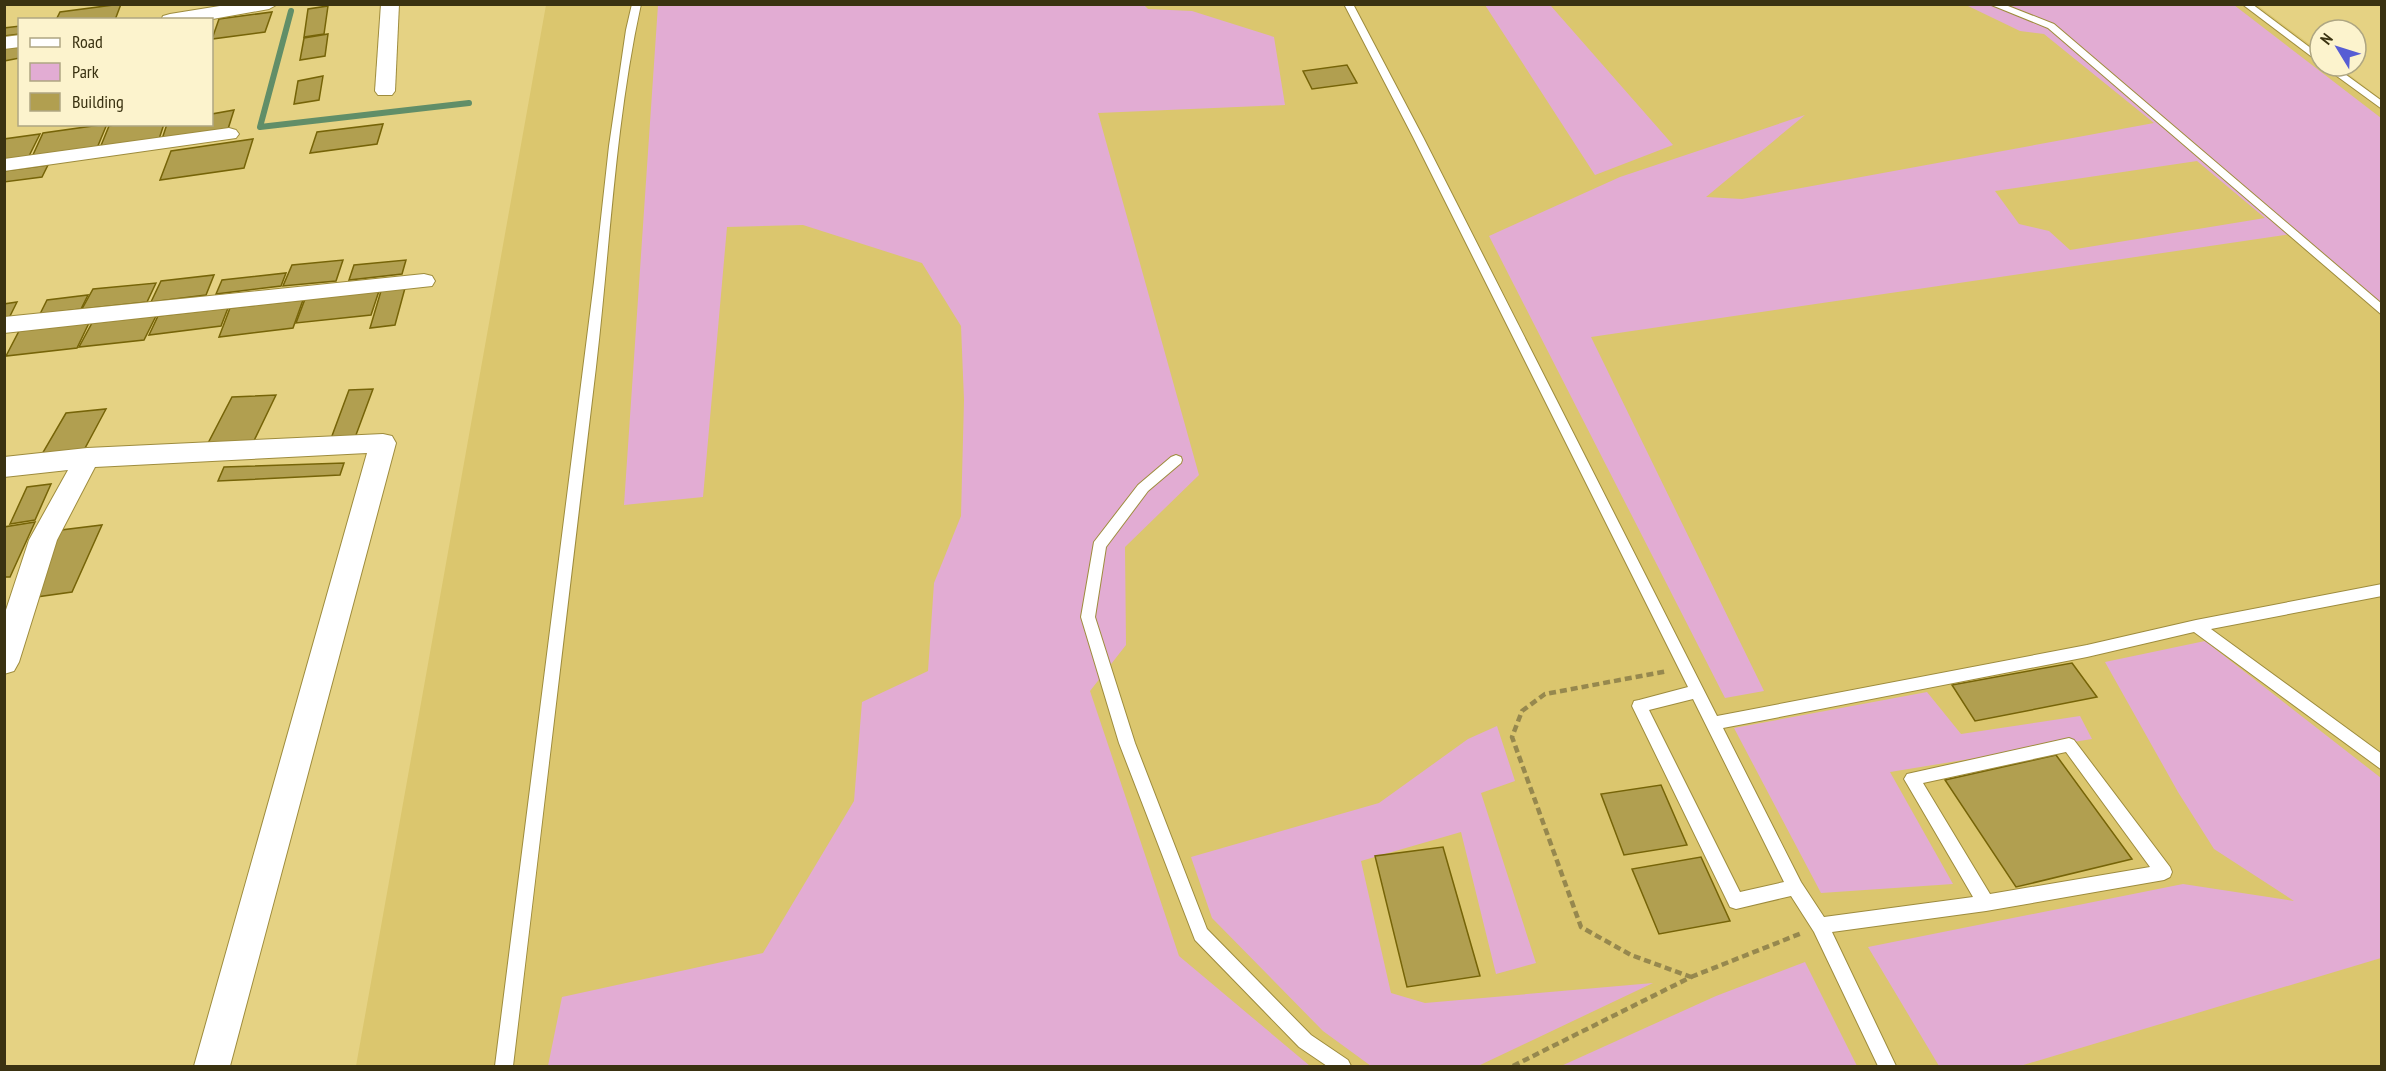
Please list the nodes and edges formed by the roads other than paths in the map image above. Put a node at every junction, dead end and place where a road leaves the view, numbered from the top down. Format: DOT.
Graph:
graph roads {
  1 [pos="268,4"];
  2 [pos="390,4"];
  3 [pos="637,4"];
  4 [pos="1348,4"];
  5 [pos="1994,4"];
  6 [pos="2246,4"];
  7 [pos="182,18"];
  8 [pos="2308,51"];
  9 [pos="2344,78"];
  10 [pos="385,91"];
  11 [pos="2382,106"];
  12 [pos="229,134"];
  13 [pos="4,165"];
  14 [pos="424,281"];
  15 [pos="2382,311"];
  16 [pos="4,325"];
  17 [pos="87,458"];
  18 [pos="1176,460"];
  19 [pos="4,467"];
  20 [pos="2382,590"];
  21 [pos="2196,626"];
  22 [pos="4,662"];
  23 [pos="1698,691"];
  24 [pos="1713,723"];
  25 [pos="2382,763"];
  26 [pos="1795,887"];
  27 [pos="1986,903"];
  28 [pos="1820,926"];
  29 [pos="212,1066"];
  30 [pos="504,1066"];
  31 [pos="1342,1066"];
  32 [pos="1887,1066"];
  1 -- 7 [label="street"];
  2 -- 10 [label="street"];
  3 -- 30 [label="lane"];
  4 -- 23 [label="lane"];
  5 -- 15 [label="lane"];
  6 -- 8 [label="lane"];
  9 -- 11 [label="lane"];
  12 -- 13 [label="street"];
  14 -- 16 [label="street"];
  17 -- 19 [label="street"];
  17 -- 22 [label="street"];
  17 -- 29 [label="street"];
  18 -- 31 [label="lane"];
  20 -- 21 [label="lane"];
  21 -- 24 [label="lane"];
  21 -- 25 [label="lane"];
  23 -- 24 [label="lane"];
  23 -- 26 [label="lane"];
  24 -- 26 [label="lane"];
  26 -- 28 [label="lane"];
  27 -- 27 [label="lane"];
  27 -- 28 [label="lane"];
  28 -- 32 [label="lane"];
}
